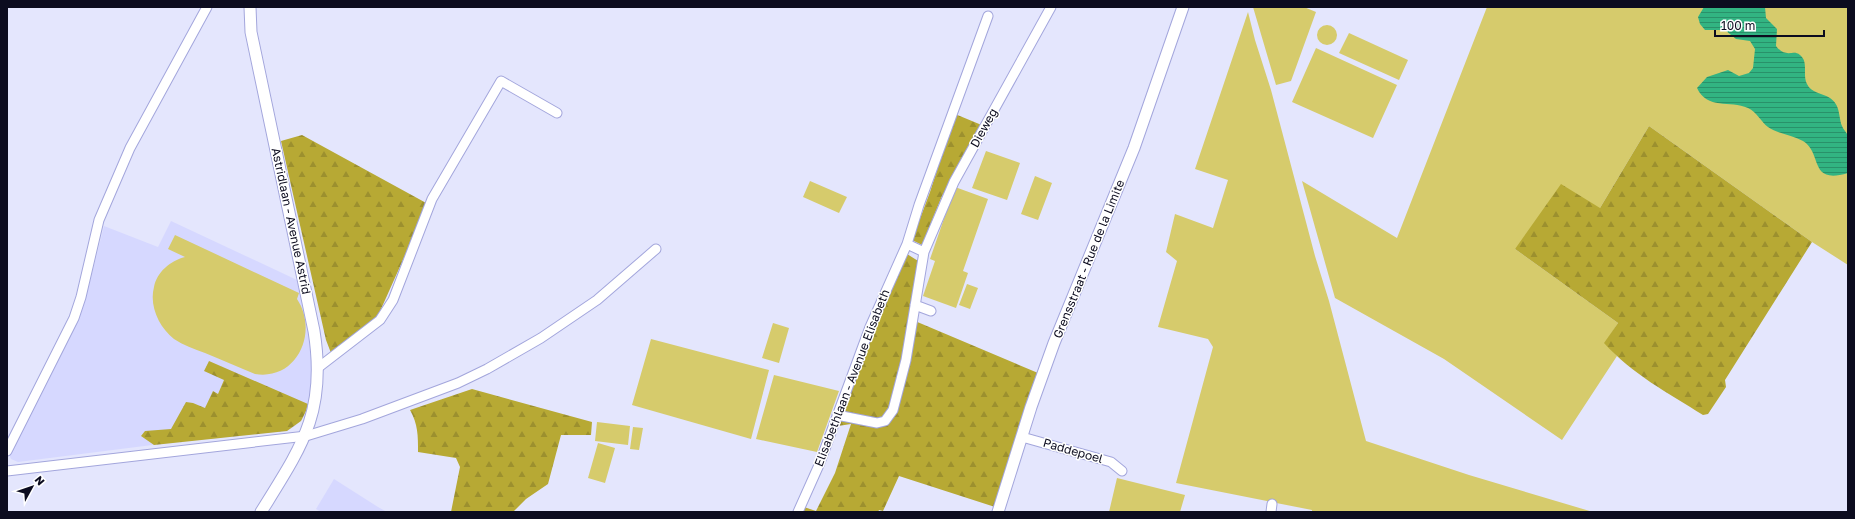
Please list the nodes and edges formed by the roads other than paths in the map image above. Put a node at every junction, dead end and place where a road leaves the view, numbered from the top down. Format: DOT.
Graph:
graph roads {
  1 [pos="207,7"];
  2 [pos="250,7"];
  3 [pos="1051,7"];
  4 [pos="1183,7"];
  5 [pos="988,16"];
  6 [pos="557,113"];
  7 [pos="907,244"];
  8 [pos="656,249"];
  9 [pos="924,252"];
  10 [pos="914,305"];
  11 [pos="931,311"];
  12 [pos="318,367"];
  13 [pos="837,415"];
  14 [pos="306,436"];
  15 [pos="1022,436"];
  16 [pos="7,451"];
  17 [pos="7,471"];
  18 [pos="1122,471"];
  19 [pos="261,512"];
  20 [pos="798,512"];
  21 [pos="998,512"];
  1 -- 16 [label="street"];
  2 -- 12 [label="street, Astridlaan - Avenue Astrid"];
  3 -- 9 [label="street, Dieweg"];
  4 -- 15 [label="street, Grensstraat - Rue de la Limite"];
  5 -- 7 [label="street, Elisabethlaan - Avenue Elisabeth"];
  6 -- 12 [label="street"];
  7 -- 9 [label="street"];
  7 -- 13 [label="street, Elisabethlaan - Avenue Elisabeth"];
  8 -- 14 [label="street"];
  9 -- 10 [label="street, Dieweg"];
  10 -- 11 [label="street"];
  10 -- 13 [label="street, Dieweg"];
  12 -- 14 [label="street, Astridlaan - Avenue Astrid"];
  13 -- 20 [label="street, Elisabethlaan - Avenue Elisabeth"];
  14 -- 17 [label="street"];
  14 -- 19 [label="street, Astridlaan - Avenue Astrid"];
  15 -- 18 [label="street, Paddepoel"];
  15 -- 21 [label="street, Grensstraat - Rue de la Limite"];
}
